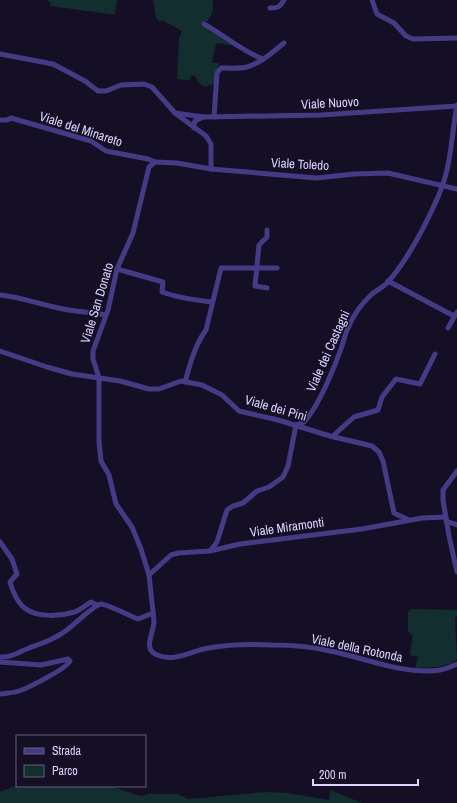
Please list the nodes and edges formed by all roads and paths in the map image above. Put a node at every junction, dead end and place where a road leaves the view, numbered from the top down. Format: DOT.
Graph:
graph roads {
  1 [pos="284,0"];
  2 [pos="372,0"];
  3 [pos="270,8"];
  4 [pos="204,24"];
  5 [pos="457,38"];
  6 [pos="284,43"];
  7 [pos="0,54"];
  8 [pos="263,59"];
  9 [pos="457,106"];
  10 [pos="175,113"];
  11 [pos="191,116"];
  12 [pos="204,117"];
  13 [pos="214,117"];
  14 [pos="197,119"];
  15 [pos="0,120"];
  16 [pos="185,121"];
  17 [pos="194,128"];
  18 [pos="155,162"];
  19 [pos="212,169"];
  20 [pos="442,186"];
  21 [pos="457,189"];
  22 [pos="267,230"];
  23 [pos="257,268"];
  24 [pos="277,268"];
  25 [pos="117,269"];
  26 [pos="388,281"];
  27 [pos="267,288"];
  28 [pos="0,295"];
  29 [pos="212,302"];
  30 [pos="456,314"];
  31 [pos="106,315"];
  32 [pos="448,328"];
  33 [pos="0,351"];
  34 [pos="435,354"];
  35 [pos="99,378"];
  36 [pos="185,382"];
  37 [pos="296,426"];
  38 [pos="334,437"];
  39 [pos="457,471"];
  40 [pos="446,517"];
  41 [pos="409,520"];
  42 [pos="457,525"];
  43 [pos="0,542"];
  44 [pos="210,551"];
  45 [pos="457,572"];
  46 [pos="149,575"];
  47 [pos="97,605"];
  48 [pos="153,613"];
  49 [pos="0,657"];
  50 [pos="0,662"];
  51 [pos="457,664"];
  52 [pos="0,694"];
  1 -- 3 [label="street"];
  2 -- 5 [label="street"];
  4 -- 8 [label="street"];
  6 -- 8 [label="street"];
  7 -- 10 [label="street"];
  8 -- 13 [label="street"];
  9 -- 13 [label="street, Viale Nuovo"];
  9 -- 20 [label="street, Viale dei Castagni"];
  10 -- 11 [label="street, Viale Nuovo"];
  10 -- 16 [label="street"];
  11 -- 12 [label="street, Viale Nuovo"];
  11 -- 16 [label="street"];
  12 -- 13 [label="street, Viale Nuovo"];
  12 -- 14 [label="street, Viale Nuovo"];
  14 -- 16 [label="street, Viale Nuovo"];
  14 -- 17 [label="street"];
  15 -- 18 [label="street, Viale del Minareto"];
  16 -- 17 [label="street"];
  17 -- 19 [label="street"];
  18 -- 19 [label="street, Viale Toledo"];
  18 -- 25 [label="street, Viale San Donato"];
  19 -- 20 [label="street, Viale Toledo"];
  20 -- 21 [label="street, Viale Toledo"];
  20 -- 26 [label="street, Viale dei Castagni"];
  22 -- 23 [label="street"];
  23 -- 24 [label="street"];
  23 -- 27 [label="street"];
  23 -- 29 [label="street"];
  25 -- 29 [label="street"];
  25 -- 31 [label="street, Viale San Donato"];
  26 -- 30 [label="street"];
  26 -- 37 [label="street, Viale dei Castagni"];
  28 -- 31 [label="street"];
  29 -- 36 [label="street"];
  30 -- 32 [label="street"];
  31 -- 35 [label="street, Viale San Donato"];
  33 -- 35 [label="street, Viale dei Pini"];
  34 -- 38 [label="street"];
  35 -- 36 [label="street, Viale dei Pini"];
  35 -- 46 [label="street, Viale San Donato"];
  36 -- 37 [label="street, Viale dei Pini"];
  37 -- 38 [label="street, Viale dei Pini"];
  37 -- 44 [label="street"];
  38 -- 41 [label="street, Viale dei Pini"];
  39 -- 40 [label="street"];
  40 -- 41 [label="street, Viale Miramonti"];
  40 -- 42 [label="street, Viale Miramonti"];
  40 -- 45 [label="street"];
  41 -- 44 [label="street, Viale Miramonti"];
  43 -- 47 [label="street"];
  44 -- 46 [label="street, Viale Miramonti"];
  46 -- 48 [label="street, Viale San Donato"];
  47 -- 48 [label="street"];
  47 -- 49 [label="street"];
  48 -- 51 [label="street, Viale della Rotonda"];
  50 -- 52 [label="street"];
}
